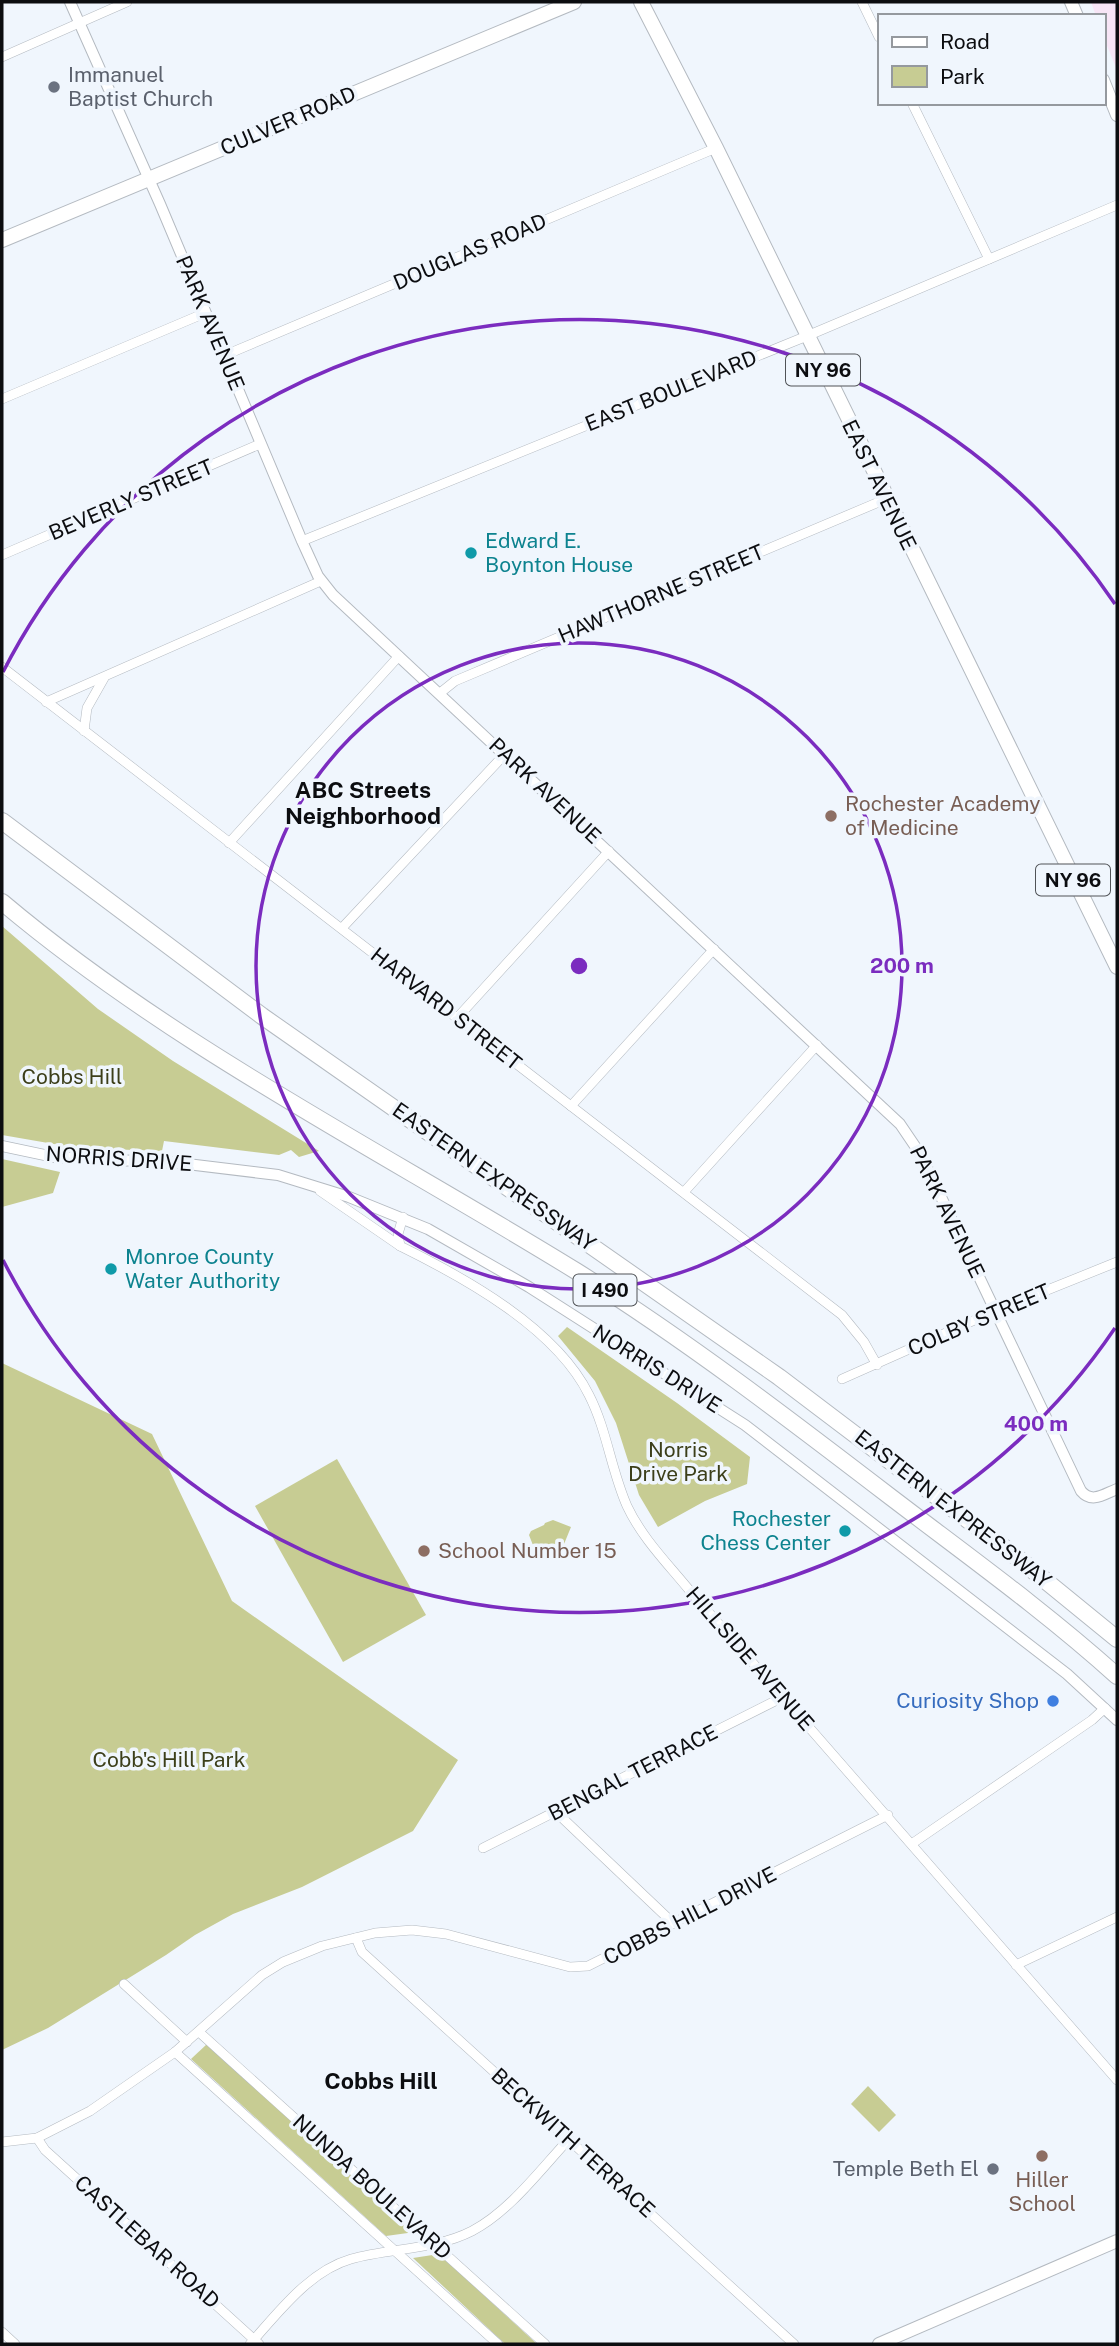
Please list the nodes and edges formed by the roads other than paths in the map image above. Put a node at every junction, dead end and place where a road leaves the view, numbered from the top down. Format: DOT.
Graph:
graph roads {
  1 [pos="70,2"];
  2 [pos="127,2"];
  3 [pos="573,2"];
  4 [pos="642,2"];
  5 [pos="862,2"];
  6 [pos="80,23"];
  7 [pos="878,35"];
  8 [pos="2,57"];
  9 [pos="1105,85"];
  10 [pos="913,105"];
  11 [pos="1117,115"];
  12 [pos="716,148"];
  13 [pos="149,179"];
  14 [pos="1117,205"];
  15 [pos="2,240"];
  16 [pos="989,259"];
  17 [pos="205,313"];
  18 [pos="807,336"];
  19 [pos="223,356"];
  20 [pos="2,399"];
  21 [pos="260,444"];
  22 [pos="886,499"];
  23 [pos="302,541"];
  24 [pos="2,555"];
  25 [pos="321,581"];
  26 [pos="399,656"];
  27 [pos="2,667"];
  28 [pos="105,677"];
  29 [pos="440,693"];
  30 [pos="46,702"];
  31 [pos="84,731"];
  32 [pos="505,754"];
  33 [pos="2,812"];
  34 [pos="2,821"];
  35 [pos="229,842"];
  36 [pos="609,851"];
  37 [pos="71,874"];
  38 [pos="2,902"];
  39 [pos="342,928"];
  40 [pos="714,948"];
  41 [pos="1117,967"];
  42 [pos="457,1018"];
  43 [pos="817,1045"];
  44 [pos="571,1106"];
  45 [pos="2,1146"];
  46 [pos="307,1183"];
  47 [pos="684,1192"];
  48 [pos="403,1217"];
  49 [pos="400,1246"];
  50 [pos="1117,1262"];
  51 [pos="995,1311"];
  52 [pos="877,1365"];
  53 [pos="842,1379"];
  54 [pos="1117,1489"];
  55 [pos="1117,1639"];
  56 [pos="1117,1676"];
  57 [pos="783,1697"];
  58 [pos="1105,1708"];
  59 [pos="1117,1720"];
  60 [pos="556,1812"];
  61 [pos="888,1815"];
  62 [pos="913,1843"];
  63 [pos="483,1848"];
  64 [pos="1117,1917"];
  65 [pos="674,1924"];
  66 [pos="356,1938"];
  67 [pos="1016,1965"];
  68 [pos="124,1984"];
  69 [pos="199,2032"];
  70 [pos="187,2042"];
  71 [pos="175,2052"];
  72 [pos="1117,2080"];
  73 [pos="37,2138"];
  74 [pos="569,2139"];
  75 [pos="2,2141"];
  76 [pos="1117,2241"];
  77 [pos="435,2243"];
  78 [pos="394,2251"];
  79 [pos="2,2332"];
  80 [pos="254,2343"];
  81 [pos="15,2344"];
  82 [pos="498,2344"];
  83 [pos="545,2344"];
  84 [pos="794,2344"];
  85 [pos="879,2344"];
  1 -- 6 [label="street, PARK AVENUE"];
  2 -- 6 [label="street"];
  3 -- 13 [label="main road, CULVER ROAD"];
  4 -- 12 [label="main road, EAST AVENUE / NY 96"];
  5 -- 7 [label="street"];
  6 -- 8 [label="street"];
  6 -- 13 [label="street, PARK AVENUE"];
  9 -- 11 [label="main road"];
  10 -- 16 [label="street"];
  12 -- 18 [label="main road, EAST AVENUE / NY 96"];
  12 -- 19 [label="street, DOUGLAS ROAD"];
  13 -- 15 [label="main road, CULVER ROAD"];
  13 -- 17 [label="street, PARK AVENUE"];
  14 -- 16 [label="street, EAST BOULEVARD"];
  16 -- 18 [label="street, EAST BOULEVARD"];
  17 -- 19 [label="street, PARK AVENUE"];
  17 -- 20 [label="street"];
  18 -- 22 [label="main road, EAST AVENUE / NY 96"];
  18 -- 23 [label="street, EAST BOULEVARD"];
  19 -- 21 [label="street, PARK AVENUE"];
  21 -- 23 [label="street, PARK AVENUE"];
  21 -- 24 [label="street, BEVERLY STREET"];
  22 -- 29 [label="street, HAWTHORNE STREET"];
  22 -- 41 [label="main road, EAST AVENUE / NY 96"];
  23 -- 25 [label="street, PARK AVENUE"];
  25 -- 26 [label="street, PARK AVENUE"];
  25 -- 28 [label="street"];
  26 -- 29 [label="street, PARK AVENUE"];
  26 -- 35 [label="street"];
  27 -- 30 [label="street, HARVARD STREET"];
  28 -- 30 [label="street"];
  28 -- 31 [label="street"];
  29 -- 32 [label="street, PARK AVENUE"];
  30 -- 31 [label="street, HARVARD STREET"];
  31 -- 35 [label="street, HARVARD STREET"];
  32 -- 36 [label="street, PARK AVENUE"];
  32 -- 39 [label="street"];
  33 -- 37 [label="highway"];
  34 -- 37 [label="highway, EASTERN EXPRESSWAY / I 490"];
  35 -- 39 [label="street, HARVARD STREET"];
  36 -- 40 [label="street, PARK AVENUE"];
  36 -- 42 [label="street"];
  37 -- 55 [label="highway, EASTERN EXPRESSWAY / I 490"];
  38 -- 56 [label="highway, EASTERN EXPRESSWAY / I 490"];
  39 -- 42 [label="street, HARVARD STREET"];
  40 -- 43 [label="street, PARK AVENUE"];
  40 -- 44 [label="street"];
  42 -- 44 [label="street, HARVARD STREET"];
  43 -- 47 [label="street"];
  43 -- 51 [label="street, PARK AVENUE"];
  44 -- 47 [label="street, HARVARD STREET"];
  45 -- 46 [label="street, NORRIS DRIVE"];
  46 -- 48 [label="street, NORRIS DRIVE"];
  46 -- 49 [label="street, HILLSIDE AVENUE"];
  47 -- 52 [label="street, HARVARD STREET"];
  48 -- 49 [label="street"];
  48 -- 58 [label="street, NORRIS DRIVE"];
  49 -- 57 [label="street, HILLSIDE AVENUE"];
  50 -- 51 [label="street, COLBY STREET"];
  51 -- 52 [label="street, COLBY STREET"];
  51 -- 54 [label="street, PARK AVENUE"];
  52 -- 53 [label="street, COLBY STREET"];
  57 -- 60 [label="street, BENGAL TERRACE"];
  57 -- 61 [label="street, HILLSIDE AVENUE"];
  58 -- 59 [label="street, NORRIS DRIVE"];
  58 -- 62 [label="street"];
  60 -- 63 [label="street, BENGAL TERRACE"];
  60 -- 65 [label="street"];
  61 -- 62 [label="street, HILLSIDE AVENUE"];
  61 -- 65 [label="street, COBBS HILL DRIVE"];
  62 -- 67 [label="street, HILLSIDE AVENUE"];
  64 -- 67 [label="street"];
  65 -- 66 [label="street, COBBS HILL DRIVE"];
  66 -- 69 [label="street, COBBS HILL DRIVE"];
  66 -- 74 [label="street, BECKWITH TERRACE"];
  67 -- 72 [label="street, HILLSIDE AVENUE"];
  68 -- 70 [label="street"];
  69 -- 70 [label="street, COBBS HILL DRIVE"];
  69 -- 77 [label="street, NUNDA BOULEVARD"];
  70 -- 71 [label="street, COBBS HILL DRIVE"];
  71 -- 73 [label="street, COBBS HILL DRIVE"];
  71 -- 78 [label="street, NUNDA BOULEVARD"];
  73 -- 75 [label="street, COBBS HILL DRIVE"];
  73 -- 80 [label="street, CASTLEBAR ROAD"];
  74 -- 77 [label="street"];
  74 -- 84 [label="street, BECKWITH TERRACE"];
  76 -- 85 [label="main road"];
  77 -- 78 [label="street"];
  77 -- 83 [label="street, NUNDA BOULEVARD"];
  78 -- 80 [label="street"];
  78 -- 82 [label="street, NUNDA BOULEVARD"];
  79 -- 81 [label="street"];
}
